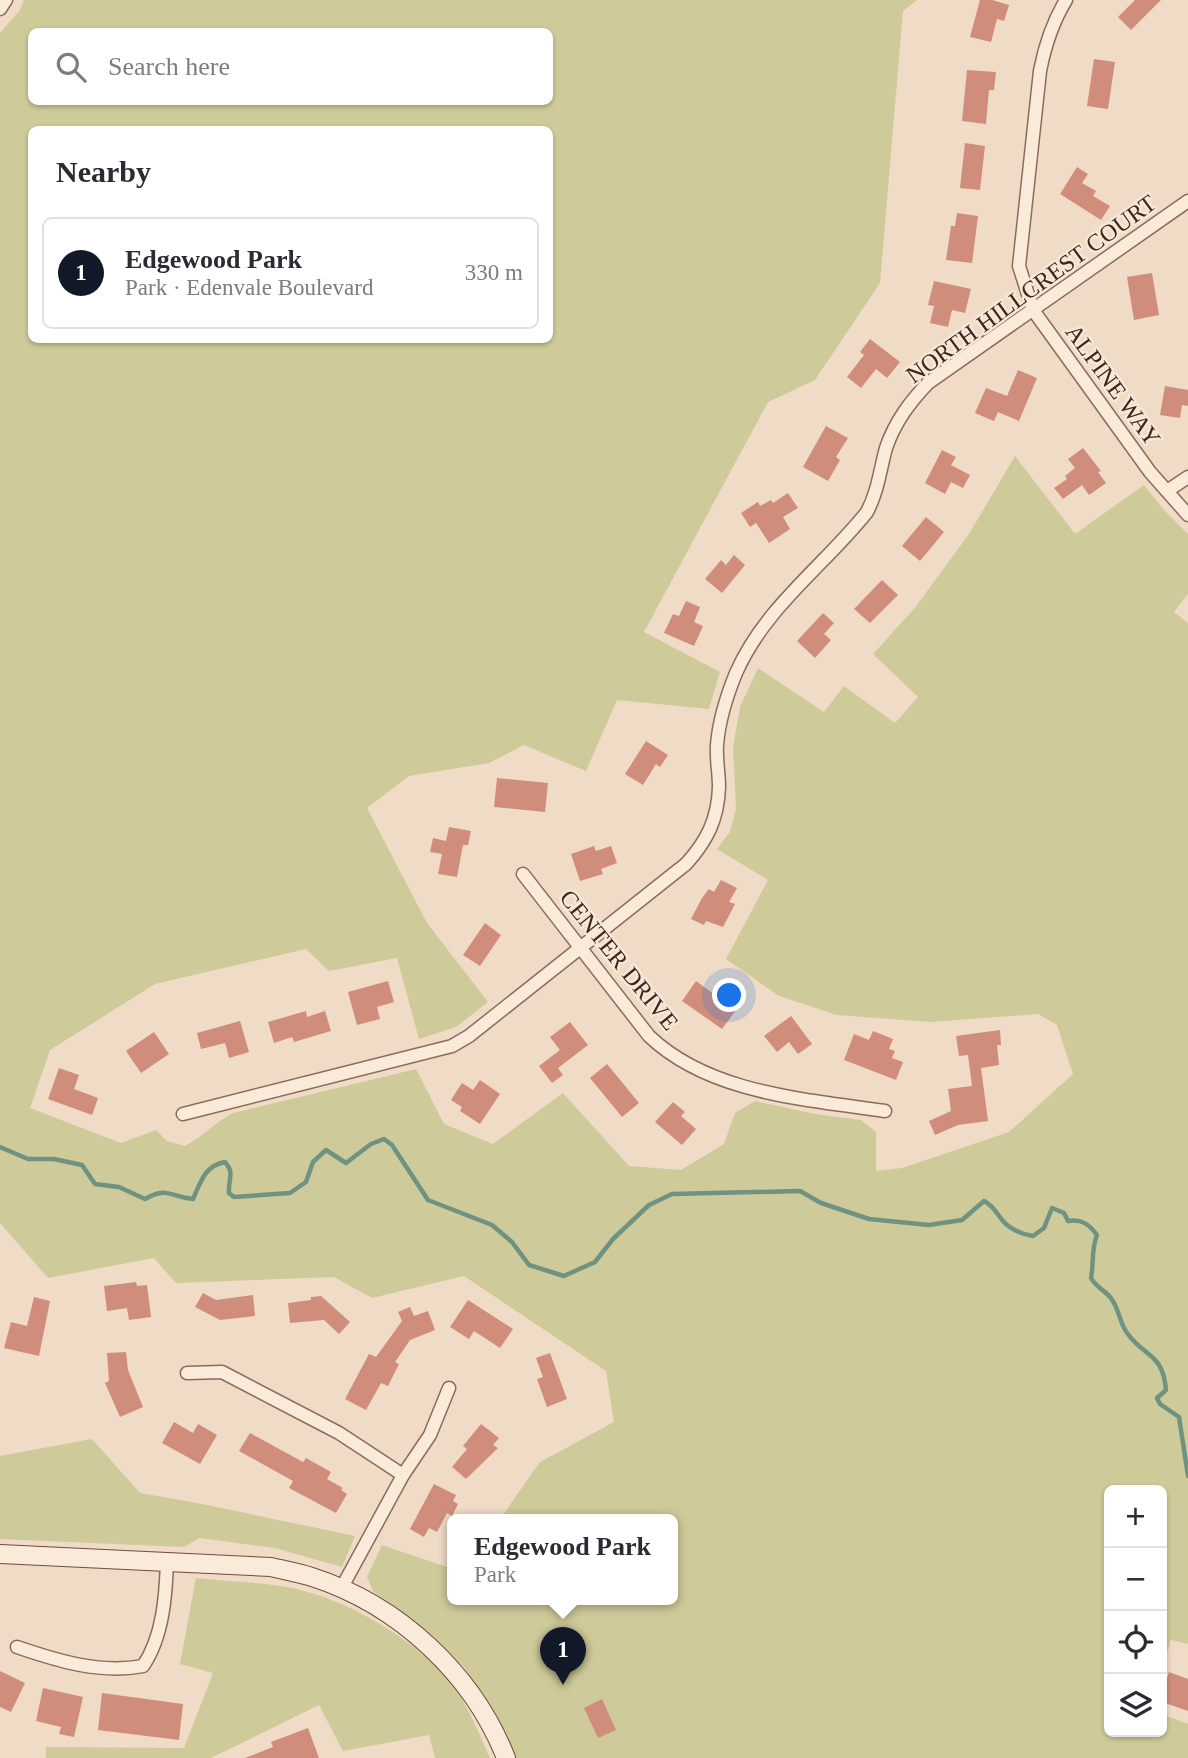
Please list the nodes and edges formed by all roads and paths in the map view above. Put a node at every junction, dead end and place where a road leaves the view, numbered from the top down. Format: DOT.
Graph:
graph roads {
  1 [pos="6,0"];
  2 [pos="1066,0"];
  3 [pos="0,9"];
  4 [pos="1188,201"];
  5 [pos="1033,310"];
  6 [pos="1188,477"];
  7 [pos="1167,491"];
  8 [pos="1188,514"];
  9 [pos="523,874"];
  10 [pos="580,948"];
  11 [pos="885,1111"];
  12 [pos="183,1114"];
  13 [pos="187,1373"];
  14 [pos="449,1388"];
  15 [pos="403,1475"];
  16 [pos="0,1553"];
  17 [pos="167,1560"];
  18 [pos="341,1589"];
  19 [pos="18,1647"];
  20 [pos="506,1758"];
  1 -- 3 [label="street"];
  2 -- 5 [label="street, ALPINE WAY"];
  4 -- 5 [label="street, NORTH HILLCREST COURT"];
  5 -- 7 [label="street, ALPINE WAY"];
  5 -- 10 [label="street, NORTH HILLCREST COURT"];
  6 -- 7 [label="street"];
  7 -- 8 [label="street, ALPINE WAY"];
  9 -- 10 [label="street, CENTER DRIVE"];
  10 -- 11 [label="street, CENTER DRIVE"];
  10 -- 12 [label="street, NORTH HILLCREST COURT"];
  13 -- 15 [label="street"];
  14 -- 15 [label="street"];
  15 -- 18 [label="street"];
  16 -- 17 [label="street"];
  17 -- 18 [label="street"];
  17 -- 19 [label="street"];
  18 -- 20 [label="street"];
}
